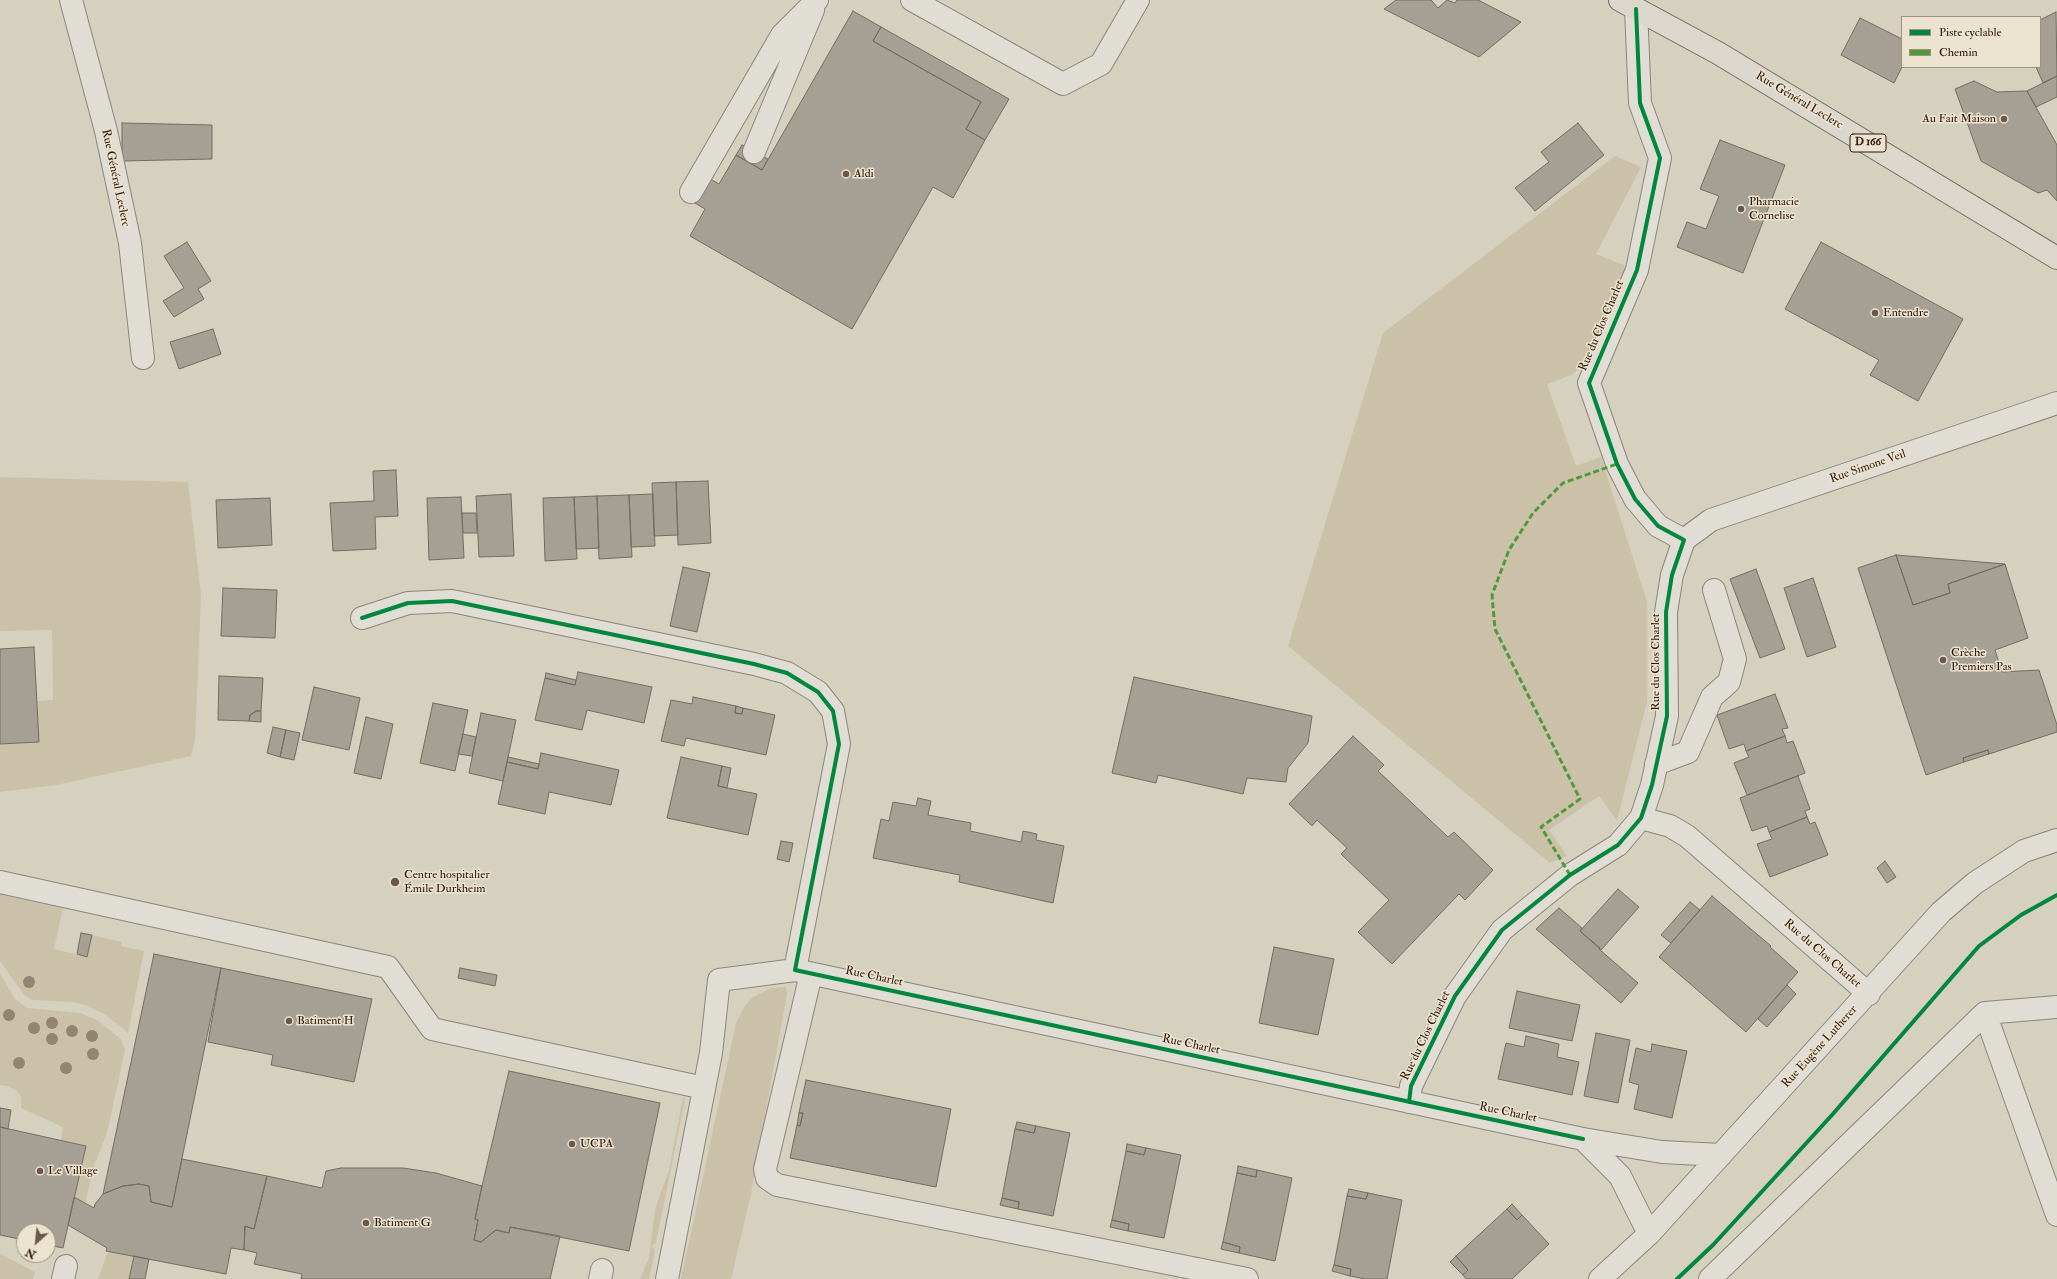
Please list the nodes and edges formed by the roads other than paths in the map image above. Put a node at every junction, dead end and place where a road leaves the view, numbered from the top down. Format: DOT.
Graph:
graph roads {
  1 [pos="71,0"];
  2 [pos="817,0"];
  3 [pos="912,0"];
  4 [pos="1138,0"];
  5 [pos="1628,5"];
  6 [pos="754,152"];
  7 [pos="691,192"];
  8 [pos="2057,258"];
  9 [pos="143,358"];
  10 [pos="2057,403"];
  11 [pos="1684,540"];
  12 [pos="1714,590"];
  13 [pos="362,618"];
  14 [pos="1656,764"];
  15 [pos="1641,818"];
  16 [pos="2057,840"];
  17 [pos="0,882"];
  18 [pos="803,972"];
  19 [pos="1869,994"];
  20 [pos="2057,1007"];
  21 [pos="1985,1014"];
  22 [pos="704,1088"];
  23 [pos="1409,1102"];
  24 [pos="1583,1139"];
  25 [pos="1721,1155"];
  26 [pos="2057,1215"];
  27 [pos="1649,1234"];
  28 [pos="667,1279"];
  29 [pos="1247,1279"];
  30 [pos="1600,1279"];
  31 [pos="1710,1279"];
  1 -- 9 [label="street, Rue Général Leclerc"];
  2 -- 6 [label="street"];
  2 -- 7 [label="street"];
  3 -- 4 [label="street"];
  5 -- 8 [label="main road, Rue Général Leclerc / D 166"];
  5 -- 11 [label="street, Rue du Clos Charlet"];
  10 -- 11 [label="street, Rue Simone Veil"];
  11 -- 14 [label="street, Rue du Clos Charlet"];
  12 -- 14 [label="street"];
  13 -- 18 [label="street"];
  14 -- 15 [label="street, Rue du Clos Charlet"];
  15 -- 19 [label="street, Rue du Clos Charlet"];
  15 -- 23 [label="street, Rue du Clos Charlet"];
  16 -- 19 [label="street, Rue Eugène Lutherer"];
  17 -- 22 [label="street"];
  18 -- 22 [label="street, Rue Charlet"];
  18 -- 23 [label="street, Rue Charlet"];
  18 -- 29 [label="street"];
  19 -- 25 [label="street, Rue Eugène Lutherer"];
  20 -- 21 [label="street"];
  21 -- 26 [label="street"];
  21 -- 31 [label="street"];
  22 -- 28 [label="street"];
  23 -- 24 [label="street, Rue Charlet"];
  24 -- 25 [label="street, Rue Charlet"];
  24 -- 27 [label="street"];
  25 -- 27 [label="street, Rue Eugène Lutherer"];
  27 -- 30 [label="street, Rue Eugène Lutherer"];
}
